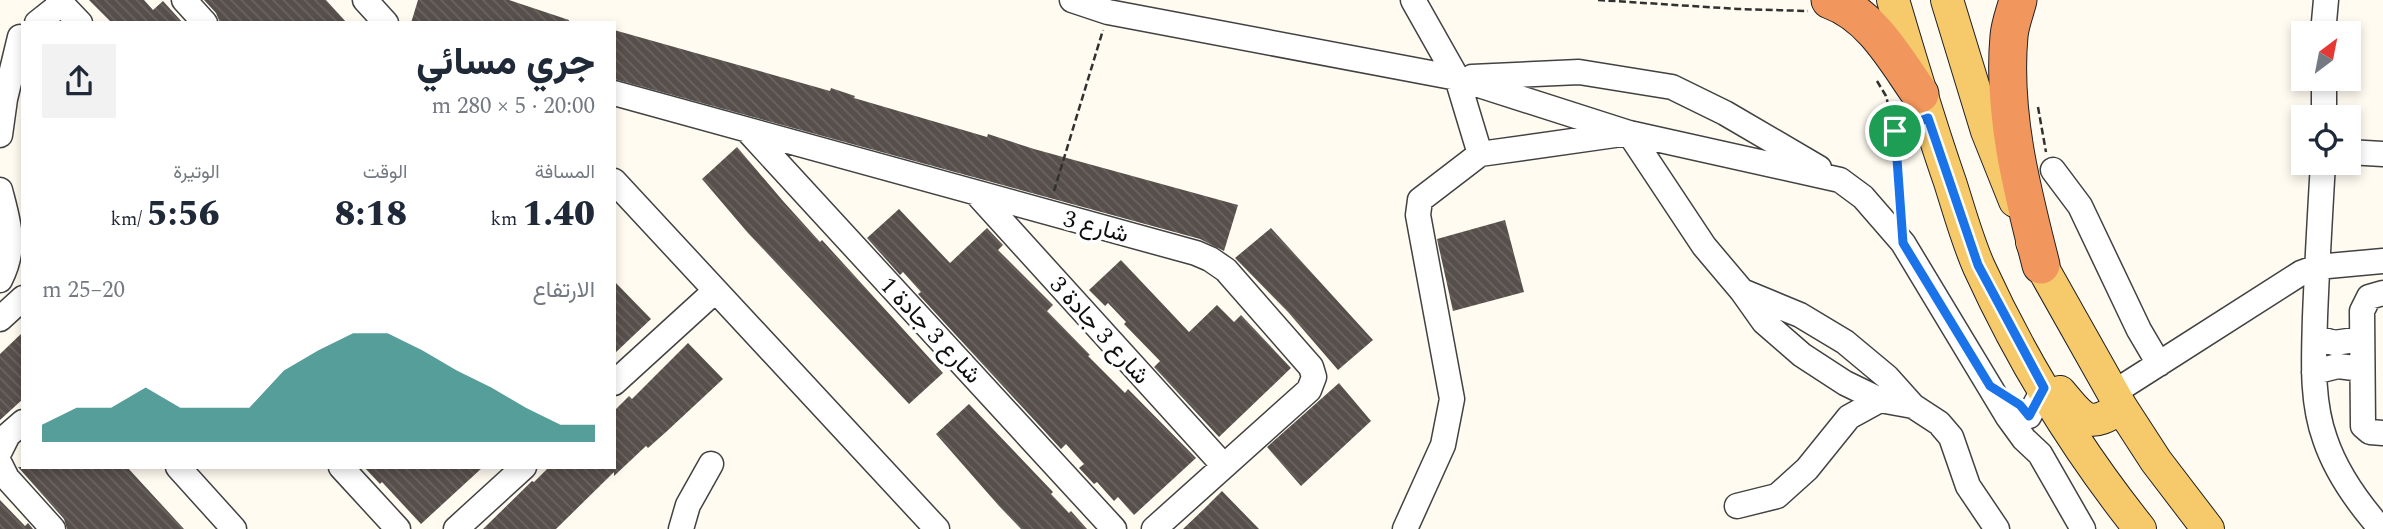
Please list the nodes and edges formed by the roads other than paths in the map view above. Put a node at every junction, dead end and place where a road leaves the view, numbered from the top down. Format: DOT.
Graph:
graph roads {
  1 [pos="184,0"];
  2 [pos="365,0"];
  3 [pos="1072,0"];
  4 [pos="1413,0"];
  5 [pos="1893,0"];
  6 [pos="1948,0"];
  7 [pos="2018,0"];
  8 [pos="2326,0"];
  9 [pos="60,2"];
  10 [pos="1819,6"];
  11 [pos="35,21"];
  12 [pos="78,21"];
  13 [pos="203,21"];
  14 [pos="384,21"];
  15 [pos="2324,21"];
  16 [pos="20,32"];
  17 [pos="1457,78"];
  18 [pos="616,94"];
  19 [pos="1924,106"];
  20 [pos="748,131"];
  21 [pos="1629,133"];
  22 [pos="0,135"];
  23 [pos="2361,153"];
  24 [pos="1480,154"];
  25 [pos="2383,154"];
  26 [pos="2053,170"];
  27 [pos="2322,175"];
  28 [pos="1840,180"];
  29 [pos="616,183"];
  30 [pos="0,190"];
  31 [pos="977,194"];
  32 [pos="2383,261"];
  33 [pos="2041,265"];
  34 [pos="2317,275"];
  35 [pos="0,280"];
  36 [pos="715,291"];
  37 [pos="1742,291"];
  38 [pos="2383,293"];
  39 [pos="21,300"];
  40 [pos="1,317"];
  41 [pos="2315,337"];
  42 [pos="2362,340"];
  43 [pos="2159,364"];
  44 [pos="2362,369"];
  45 [pos="2314,372"];
  46 [pos="616,379"];
  47 [pos="2041,383"];
  48 [pos="1990,386"];
  49 [pos="1880,400"];
  50 [pos="2117,400"];
  51 [pos="1913,405"];
  52 [pos="2029,416"];
  53 [pos="21,424"];
  54 [pos="2383,433"];
  55 [pos="0,452"];
  56 [pos="2040,454"];
  57 [pos="0,464"];
  58 [pos="711,464"];
  59 [pos="1224,466"];
  60 [pos="180,469"];
  61 [pos="343,469"];
  62 [pos="522,469"];
  63 [pos="1737,506"];
  64 [pos="387,526"];
  65 [pos="53,529"];
  66 [pos="234,529"];
  67 [pos="456,529"];
  68 [pos="681,529"];
  69 [pos="937,529"];
  70 [pos="1114,529"];
  71 [pos="1154,529"];
  72 [pos="1405,529"];
  73 [pos="1997,529"];
  74 [pos="2083,529"];
  75 [pos="2140,529"];
  76 [pos="2208,529"];
  77 [pos="2381,529"];
  1 -- 13 [label="street"];
  2 -- 14 [label="street"];
  3 -- 17 [label="street"];
  4 -- 17 [label="street"];
  5 -- 19 [label="main road"];
  6 -- 33 [label="main road"];
  7 -- 33 [label="highway"];
  8 -- 15 [label="street"];
  9 -- 11 [label="street"];
  9 -- 12 [label="street"];
  10 -- 19 [label="highway"];
  16 -- 22 [label="street"];
  17 -- 21 [label="street"];
  17 -- 24 [label="street"];
  17 -- 28 [label="street"];
  18 -- 20 [label="street, شارع 3"];
  19 -- 47 [label="main road"];
  20 -- 31 [label="street, شارع 3"];
  20 -- 70 [label="street, شارع 3 جادة 1"];
  21 -- 24 [label="street"];
  21 -- 28 [label="street"];
  21 -- 37 [label="street"];
  23 -- 25 [label="street"];
  24 -- 72 [label="street"];
  26 -- 43 [label="street"];
  27 -- 34 [label="street"];
  28 -- 48 [label="street"];
  29 -- 36 [label="street"];
  30 -- 35 [label="street"];
  31 -- 59 [label="street, شارع 3 جادة 3"];
  31 -- 59 [label="street, شارع 3"];
  32 -- 34 [label="street"];
  33 -- 50 [label="main road"];
  34 -- 41 [label="street"];
  34 -- 43 [label="street"];
  34 -- 50 [label="street"];
  36 -- 46 [label="street"];
  36 -- 69 [label="street"];
  37 -- 49 [label="street"];
  37 -- 51 [label="street"];
  38 -- 42 [label="street"];
  39 -- 40 [label="street"];
  41 -- 42 [label="street"];
  41 -- 45 [label="street"];
  42 -- 44 [label="street"];
  43 -- 50 [label="street"];
  44 -- 45 [label="street"];
  44 -- 54 [label="street"];
  45 -- 77 [label="street"];
  47 -- 50 [label="main road"];
  47 -- 52 [label="street"];
  47 -- 75 [label="main road"];
  48 -- 52 [label="street"];
  48 -- 56 [label="street"];
  49 -- 51 [label="street"];
  49 -- 63 [label="street"];
  50 -- 76 [label="main road"];
  51 -- 73 [label="street"];
  52 -- 56 [label="street"];
  53 -- 55 [label="street"];
  56 -- 74 [label="street"];
  57 -- 65 [label="street"];
  58 -- 68 [label="street"];
  59 -- 71 [label="street, شارع 3"];
  60 -- 66 [label="street"];
  61 -- 64 [label="street"];
  62 -- 67 [label="street"];
}
